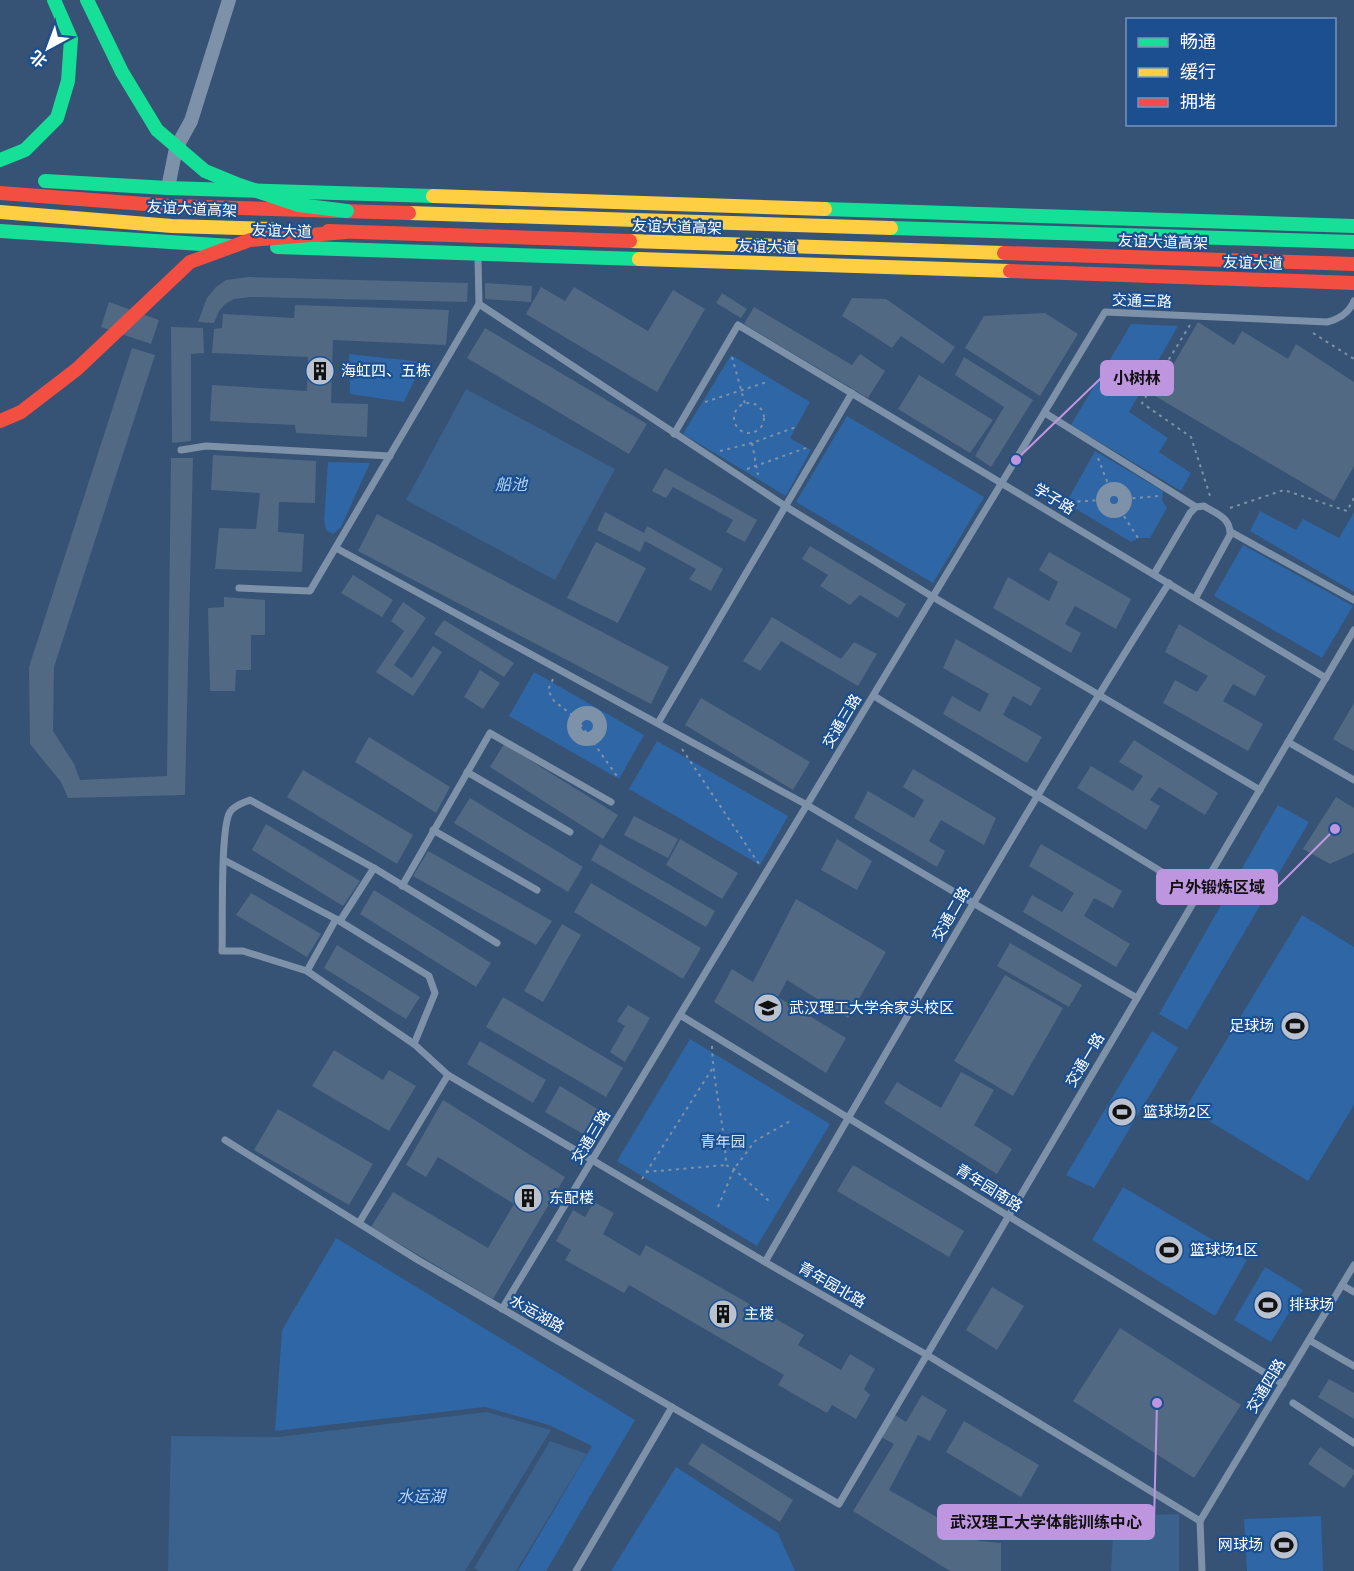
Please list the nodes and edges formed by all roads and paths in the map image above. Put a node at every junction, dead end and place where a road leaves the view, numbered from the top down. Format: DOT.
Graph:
graph roads {
  1 [pos="54,0"];
  2 [pos="87,0"];
  3 [pos="229,0"];
  4 [pos="0,160"];
  5 [pos="34,181"];
  6 [pos="168,188"];
  7 [pos="0,193"];
  8 [pos="347,211"];
  9 [pos="0,212"];
  10 [pos="1354,226"];
  11 [pos="0,231"];
  12 [pos="346,232"];
  13 [pos="1354,242"];
  14 [pos="478,254"];
  15 [pos="1354,264"];
  16 [pos="1354,283"];
  17 [pos="1354,301"];
  18 [pos="478,304"];
  19 [pos="1198,317"];
  20 [pos="1306,331"];
  21 [pos="728,342"];
  22 [pos="1354,358"];
  23 [pos="768,382"];
  24 [pos="741,390"];
  25 [pos="852,393"];
  26 [pos="705,402"];
  27 [pos="745,404"];
  28 [pos="1045,413"];
  29 [pos="0,422"];
  30 [pos="796,427"];
  31 [pos="674,434"];
  32 [pos="752,443"];
  33 [pos="822,444"];
  34 [pos="181,450"];
  35 [pos="1095,451"];
  36 [pos="706,455"];
  37 [pos="390,456"];
  38 [pos="756,465"];
  39 [pos="736,474"];
  40 [pos="758,478"];
  41 [pos="1002,483"];
  42 [pos="1172,492"];
  43 [pos="1106,495"];
  44 [pos="1354,498"];
  45 [pos="1070,502"];
  46 [pos="1123,504"];
  47 [pos="785,506"];
  48 [pos="1196,507"];
  49 [pos="1216,513"];
  50 [pos="1231,532"];
  51 [pos="1138,538"];
  52 [pos="336,548"];
  53 [pos="1154,574"];
  54 [pos="1169,583"];
  55 [pos="239,588"];
  56 [pos="933,597"];
  57 [pos="1195,599"];
  58 [pos="1354,600"];
  59 [pos="1354,630"];
  60 [pos="559,669"];
  61 [pos="1326,678"];
  62 [pos="1098,694"];
  63 [pos="874,696"];
  64 [pos="576,718"];
  65 [pos="657,723"];
  66 [pos="590,739"];
  67 [pos="1288,742"];
  68 [pos="682,749"];
  69 [pos="467,772"];
  70 [pos="619,779"];
  71 [pos="1354,780"];
  72 [pos="1260,790"];
  73 [pos="1038,796"];
  74 [pos="611,802"];
  75 [pos="807,805"];
  76 [pos="434,831"];
  77 [pos="570,832"];
  78 [pos="224,860"];
  79 [pos="374,868"];
  80 [pos="765,874"];
  81 [pos="402,886"];
  82 [pos="537,890"];
  83 [pos="1198,894"];
  84 [pos="973,903"];
  85 [pos="338,920"];
  86 [pos="497,944"];
  87 [pos="307,971"];
  88 [pos="1137,998"];
  89 [pos="680,1015"];
  90 [pos="712,1034"];
  91 [pos="414,1044"];
  92 [pos="712,1068"];
  93 [pos="448,1076"];
  94 [pos="848,1118"];
  95 [pos="792,1120"];
  96 [pos="225,1140"];
  97 [pos="593,1159"];
  98 [pos="726,1165"];
  99 [pos="734,1169"];
  100 [pos="646,1172"];
  101 [pos="638,1186"];
  102 [pos="770,1202"];
  103 [pos="718,1207"];
  104 [pos="1009,1216"];
  105 [pos="359,1223"];
  106 [pos="765,1262"];
  107 [pos="1354,1265"];
  108 [pos="1342,1285"];
  109 [pos="1354,1292"];
  110 [pos="502,1309"];
  111 [pos="1309,1340"];
  112 [pos="927,1355"];
  113 [pos="1354,1366"];
  114 [pos="1283,1384"];
  115 [pos="1293,1403"];
  116 [pos="672,1407"];
  117 [pos="1354,1443"];
  118 [pos="838,1504"];
  119 [pos="1200,1521"];
  120 [pos="576,1571"];
  121 [pos="1202,1571"];
  1 -- 4 [label="main road"];
  2 -- 8 [label="main road, bridge"];
  3 -- 6 [label="street"];
  5 -- 6 [label="main road"];
  6 -- 10 [label="main road"];
  7 -- 8 [label="main road, 友谊大道高架, bridge"];
  8 -- 13 [label="main road, 友谊大道高架"];
  9 -- 12 [label="main road, 友谊大道高架, bridge"];
  11 -- 14 [label="main road, 友谊大道"];
  12 -- 15 [label="main road, 友谊大道高架"];
  12 -- 29 [label="main road, bridge"];
  14 -- 16 [label="main road, 友谊大道"];
  14 -- 18 [label="lane"];
  17 -- 19 [label="lane, 交通三路"];
  18 -- 31 [label="lane"];
  18 -- 37 [label="lane"];
  19 -- 28 [label="lane, 交通三路"];
  19 -- 49 [label="path"];
  20 -- 22 [label="path"];
  21 -- 24 [label="path"];
  21 -- 25 [label="lane, 学子路"];
  21 -- 31 [label="lane"];
  23 -- 24 [label="path"];
  24 -- 26 [label="path"];
  24 -- 27 [label="path"];
  25 -- 33 [label="lane"];
  25 -- 41 [label="lane, 学子路"];
  27 -- 27 [label="path"];
  28 -- 41 [label="lane, 交通三路"];
  28 -- 42 [label="lane"];
  30 -- 32 [label="path"];
  31 -- 36 [label="lane"];
  32 -- 36 [label="path"];
  32 -- 38 [label="path"];
  33 -- 38 [label="path"];
  33 -- 47 [label="lane"];
  34 -- 37 [label="lane"];
  35 -- 43 [label="path"];
  36 -- 39 [label="lane"];
  37 -- 52 [label="lane"];
  38 -- 39 [label="path"];
  38 -- 40 [label="path"];
  39 -- 47 [label="lane"];
  41 -- 53 [label="lane, 学子路"];
  41 -- 56 [label="lane, 交通三路"];
  42 -- 46 [label="path"];
  42 -- 48 [label="lane"];
  43 -- 45 [label="path"];
  43 -- 46 [label="street"];
  43 -- 46 [label="street"];
  44 -- 49 [label="path"];
  46 -- 51 [label="path"];
  47 -- 56 [label="lane"];
  47 -- 65 [label="lane"];
  48 -- 49 [label="lane"];
  48 -- 53 [label="lane"];
  49 -- 50 [label="lane"];
  50 -- 57 [label="lane"];
  50 -- 58 [label="lane"];
  52 -- 55 [label="lane"];
  52 -- 60 [label="lane"];
  53 -- 54 [label="lane, 学子路"];
  54 -- 57 [label="lane, 学子路"];
  54 -- 62 [label="lane, 交通二路"];
  56 -- 62 [label="lane"];
  56 -- 63 [label="lane, 交通三路"];
  57 -- 61 [label="lane, 学子路"];
  59 -- 61 [label="lane, 交通一路"];
  60 -- 64 [label="path"];
  60 -- 65 [label="lane"];
  61 -- 67 [label="lane, 交通一路"];
  62 -- 72 [label="lane"];
  62 -- 73 [label="lane, 交通二路"];
  63 -- 73 [label="lane"];
  63 -- 75 [label="lane, 交通三路"];
  64 -- 66 [label="path"];
  64 -- 66 [label="street"];
  64 -- 66 [label="street"];
  65 -- 75 [label="lane"];
  66 -- 70 [label="path"];
  67 -- 71 [label="lane"];
  67 -- 72 [label="lane, 交通一路"];
  68 -- 80 [label="path"];
  69 -- 74 [label="lane"];
  69 -- 76 [label="lane"];
  69 -- 77 [label="lane"];
  72 -- 83 [label="lane, 交通一路"];
  73 -- 83 [label="lane"];
  73 -- 84 [label="lane, 交通二路"];
  75 -- 80 [label="lane, 交通三路"];
  75 -- 84 [label="lane"];
  76 -- 81 [label="lane"];
  76 -- 82 [label="lane"];
  78 -- 79 [label="lane"];
  78 -- 85 [label="lane"];
  78 -- 87 [label="lane, 青年园北路"];
  79 -- 81 [label="lane"];
  79 -- 85 [label="lane"];
  80 -- 89 [label="lane, 交通三路"];
  81 -- 86 [label="lane"];
  83 -- 88 [label="lane, 交通一路"];
  84 -- 88 [label="lane"];
  84 -- 94 [label="lane, 交通二路"];
  85 -- 87 [label="lane"];
  85 -- 91 [label="lane"];
  87 -- 91 [label="lane, 青年园北路"];
  88 -- 104 [label="lane, 交通一路"];
  89 -- 90 [label="lane, 青年园南路"];
  89 -- 97 [label="lane, 交通三路"];
  90 -- 92 [label="path"];
  90 -- 94 [label="lane, 青年园南路"];
  91 -- 93 [label="lane, 青年园北路"];
  92 -- 98 [label="path"];
  92 -- 100 [label="path"];
  93 -- 97 [label="lane, 青年园北路"];
  93 -- 105 [label="lane"];
  94 -- 104 [label="lane, 青年园南路"];
  94 -- 106 [label="lane, 交通二路"];
  95 -- 99 [label="path"];
  96 -- 105 [label="lane, 水运湖路"];
  97 -- 101 [label="lane, 青年园北路"];
  97 -- 110 [label="lane, 交通三路"];
  98 -- 99 [label="path"];
  98 -- 100 [label="path"];
  99 -- 102 [label="path"];
  99 -- 103 [label="path"];
  100 -- 101 [label="path"];
  101 -- 106 [label="lane, 青年园北路"];
  104 -- 112 [label="lane, 交通一路"];
  104 -- 114 [label="lane, 青年园南路"];
  105 -- 110 [label="lane, 水运湖路"];
  106 -- 112 [label="lane, 青年园北路"];
  107 -- 108 [label="lane, 交通四路"];
  108 -- 109 [label="lane"];
  108 -- 111 [label="lane, 交通四路"];
  110 -- 116 [label="lane, 水运湖路"];
  111 -- 113 [label="lane"];
  111 -- 114 [label="lane, 交通四路"];
  112 -- 118 [label="lane, 交通一路"];
  112 -- 119 [label="lane, 青年园北路"];
  114 -- 119 [label="lane, 交通四路"];
  115 -- 117 [label="lane"];
  116 -- 118 [label="lane, 水运湖路"];
  116 -- 120 [label="lane"];
  119 -- 121 [label="lane"];
}
